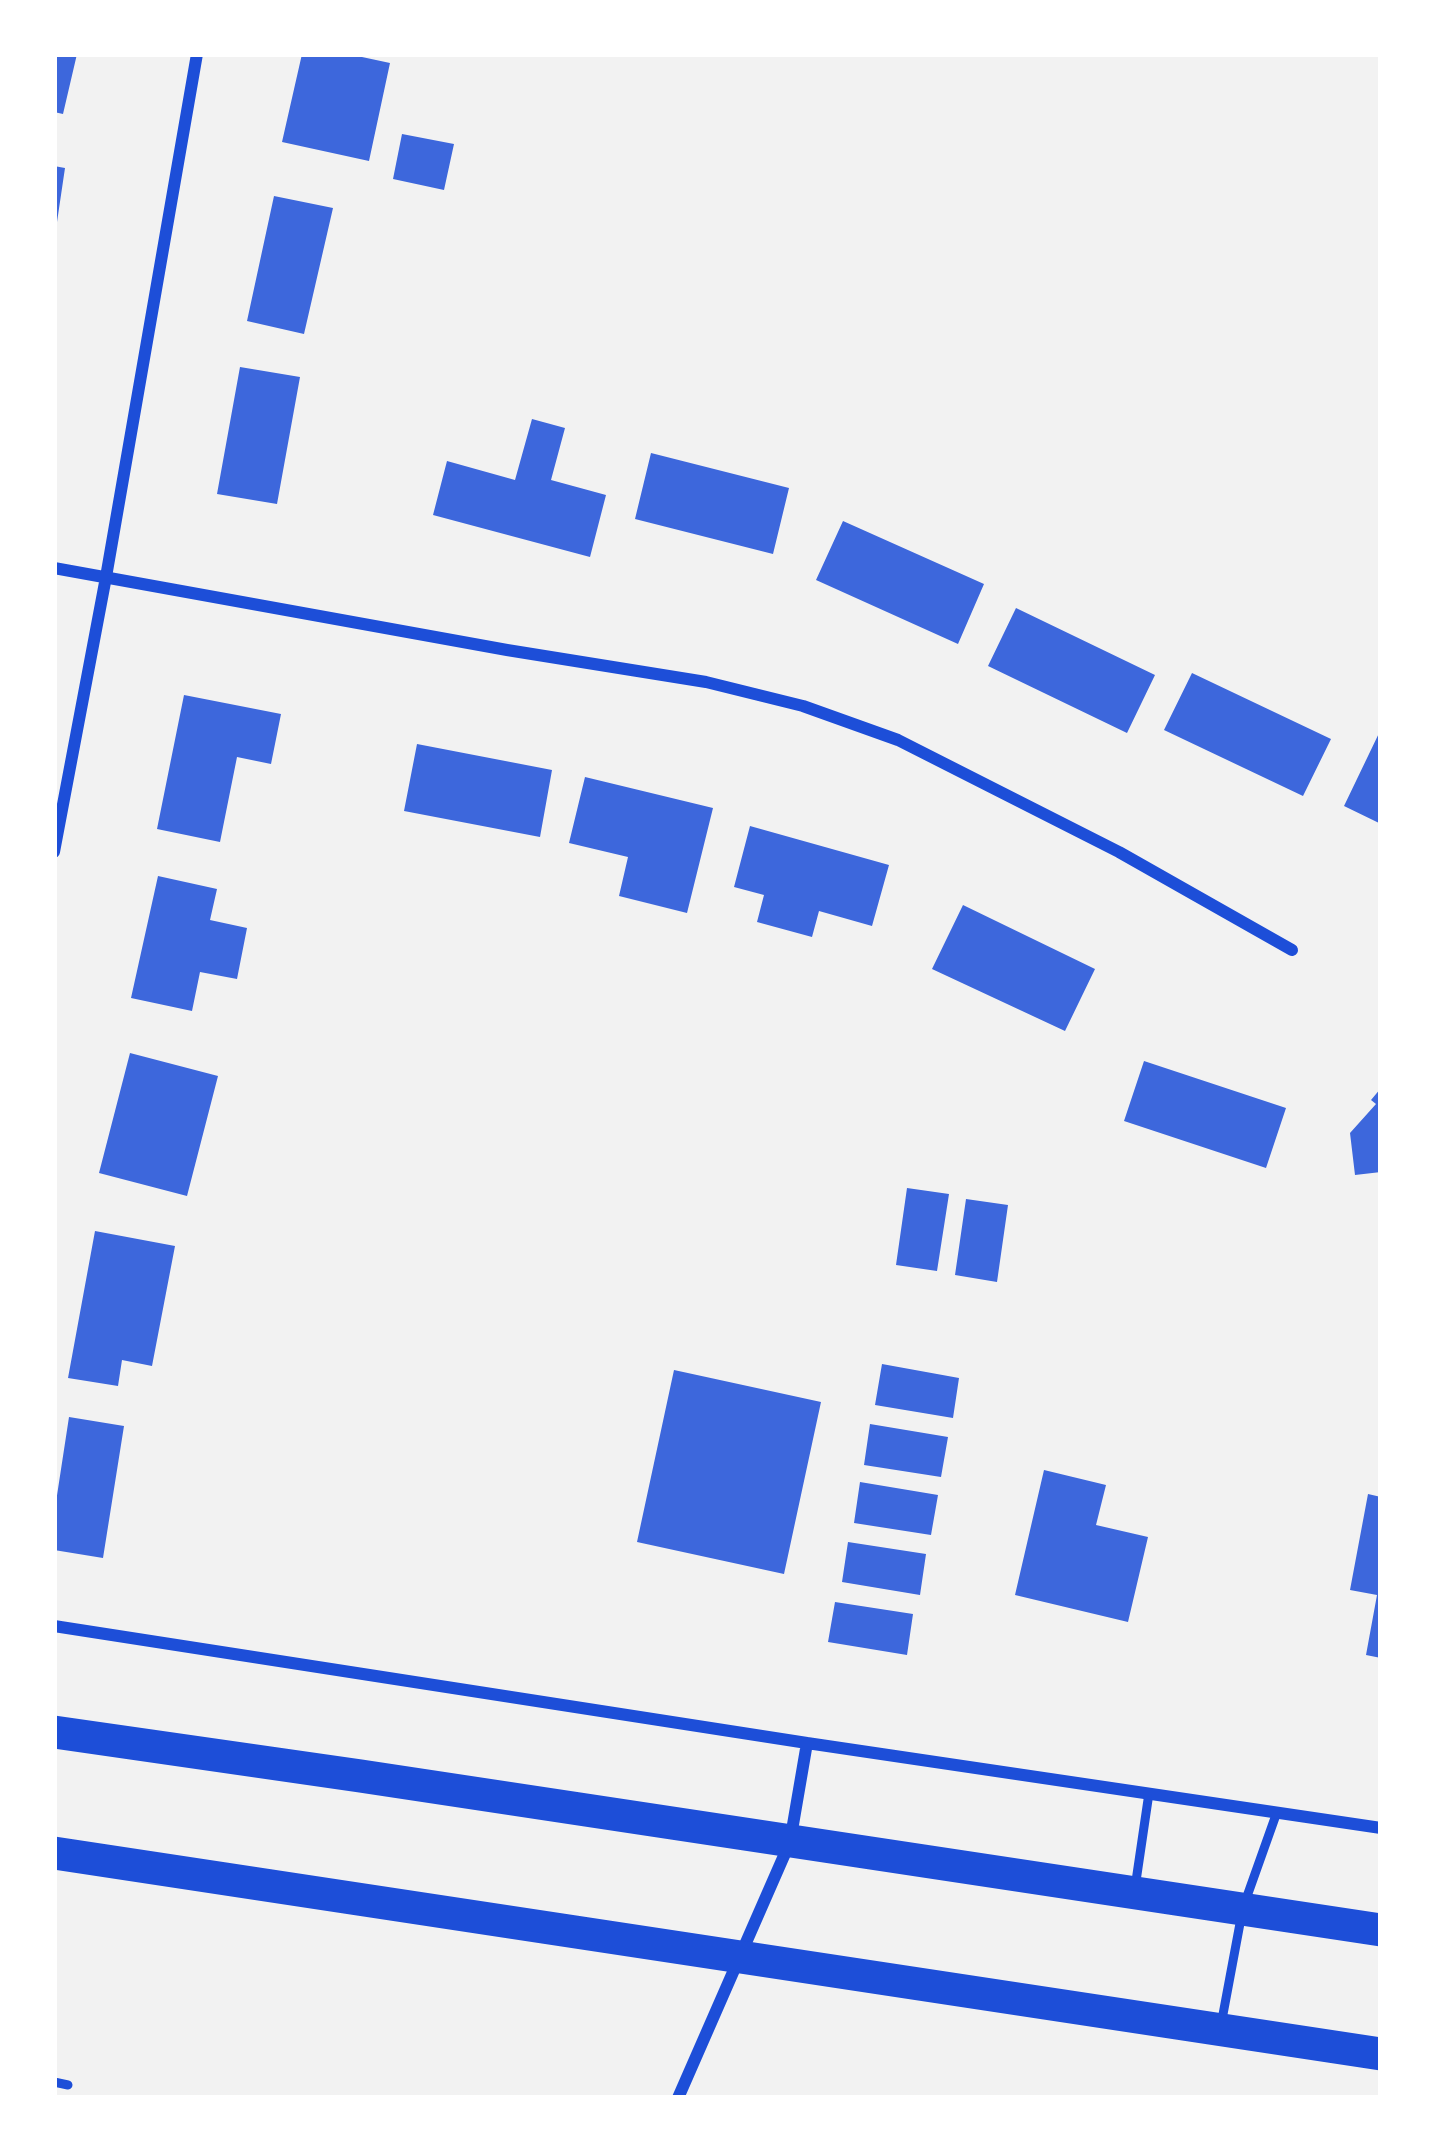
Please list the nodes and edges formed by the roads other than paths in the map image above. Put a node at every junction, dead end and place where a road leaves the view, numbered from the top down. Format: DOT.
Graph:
graph roads {
  1 [pos="197,54"];
  2 [pos="54,568"];
  3 [pos="106,577"];
  4 [pos="54,852"];
  5 [pos="1292,950"];
  6 [pos="54,1626"];
  7 [pos="54,1732"];
  8 [pos="807,1743"];
  9 [pos="1149,1793"];
  10 [pos="1276,1812"];
  11 [pos="1381,1828"];
  12 [pos="790,1842"];
  13 [pos="54,1853"];
  14 [pos="1134,1894"];
  15 [pos="1243,1909"];
  16 [pos="1381,1930"];
  17 [pos="741,1958"];
  18 [pos="1220,2030"];
  19 [pos="1381,2054"];
  20 [pos="54,2082"];
  21 [pos="68,2085"];
  22 [pos="678,2098"];
  1 -- 3 [label="street"];
  2 -- 3 [label="street"];
  3 -- 4 [label="street"];
  3 -- 5 [label="street"];
  6 -- 8 [label="street"];
  7 -- 12 [label="highway"];
  8 -- 9 [label="street"];
  8 -- 12 [label="street"];
  9 -- 10 [label="street"];
  9 -- 14 [label="lane"];
  10 -- 11 [label="street"];
  10 -- 15 [label="lane"];
  12 -- 14 [label="highway"];
  12 -- 17 [label="street"];
  13 -- 17 [label="highway"];
  14 -- 15 [label="highway"];
  15 -- 16 [label="highway"];
  15 -- 18 [label="lane"];
  17 -- 18 [label="highway"];
  17 -- 22 [label="street"];
  18 -- 19 [label="highway"];
  20 -- 21 [label="lane"];
}
